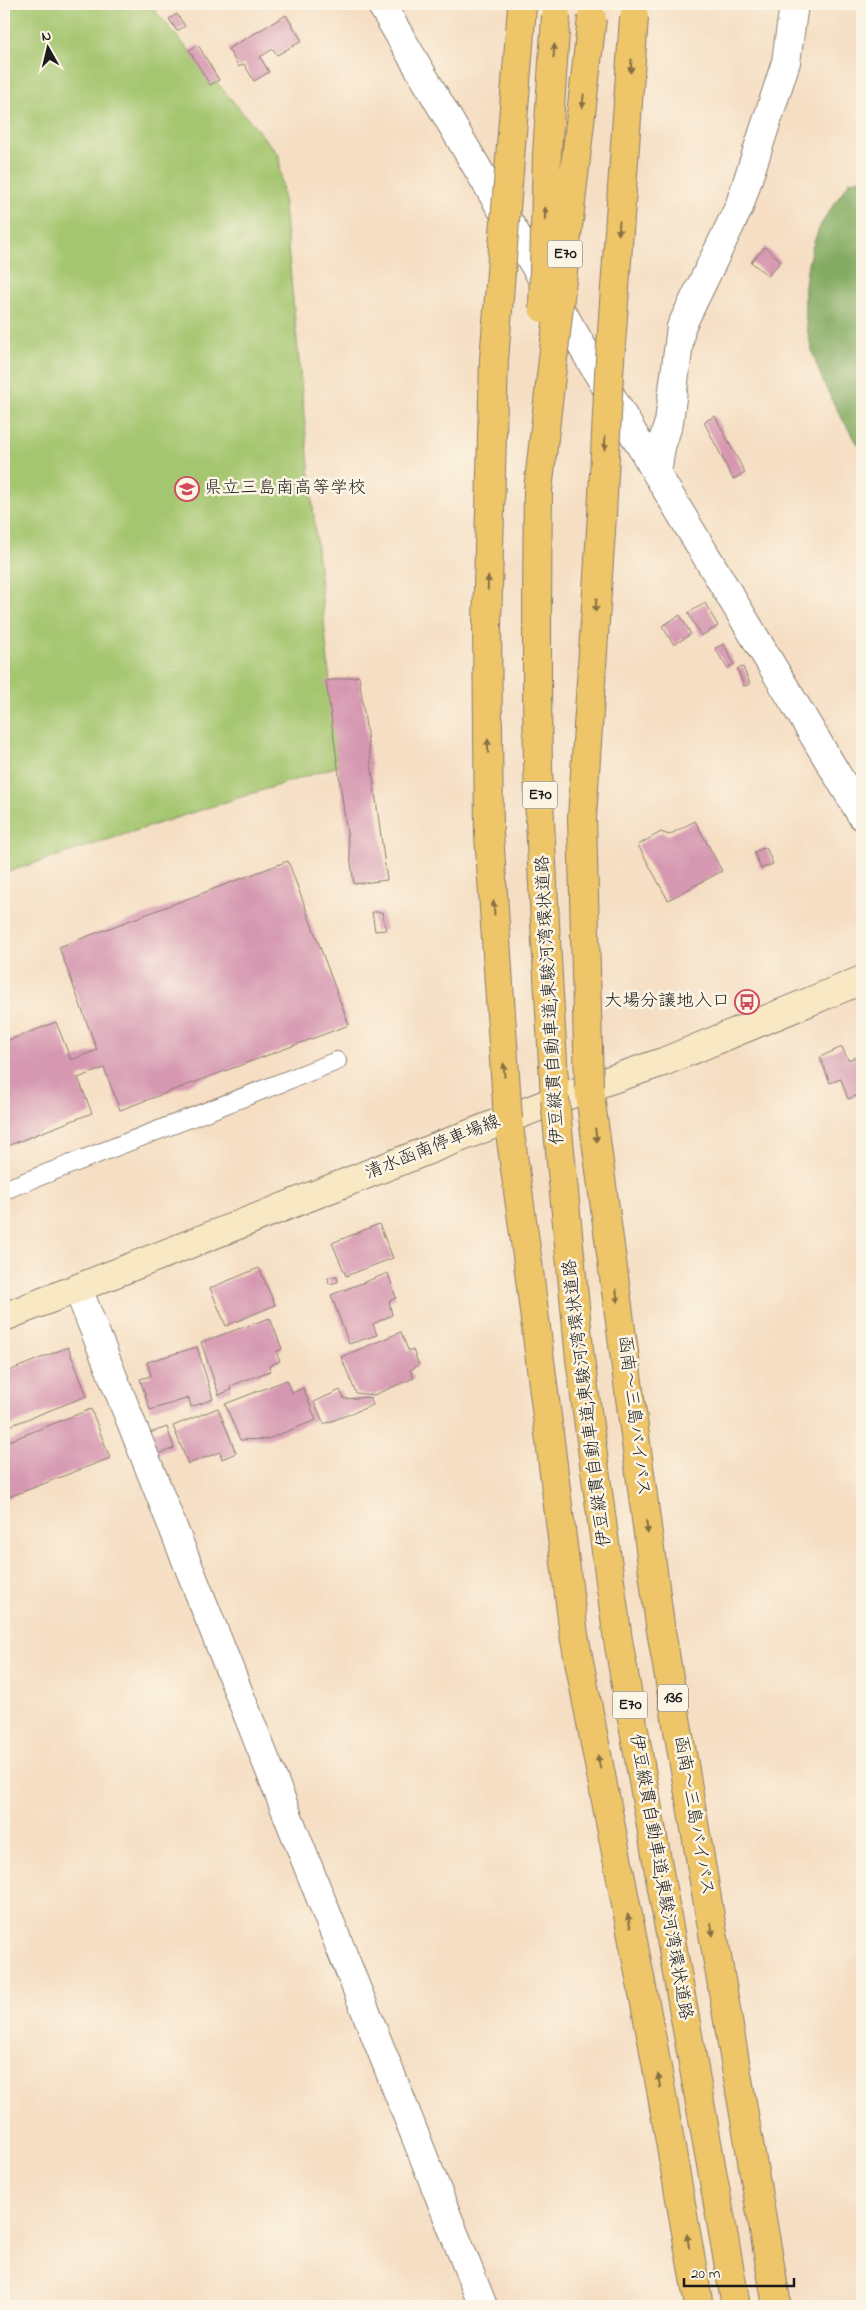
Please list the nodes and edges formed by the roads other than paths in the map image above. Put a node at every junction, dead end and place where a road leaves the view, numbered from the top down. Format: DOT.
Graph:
graph roads {
  1 [pos="381,4"];
  2 [pos="794,4"];
  3 [pos="522,5"];
  4 [pos="556,10"];
  5 [pos="593,11"];
  6 [pos="635,11"];
  7 [pos="657,474"];
  8 [pos="538,490"];
  9 [pos="862,816"];
  10 [pos="862,980"];
  11 [pos="337,1062"];
  12 [pos="589,1087"];
  13 [pos="508,1119"];
  14 [pos="4,1190"];
  15 [pos="78,1289"];
  16 [pos="4,1317"];
  17 [pos="483,2306"];
  18 [pos="699,2306"];
  19 [pos="736,2306"];
  20 [pos="777,2306"];
  1 -- 7 [label="street"];
  2 -- 7 [label="street"];
  13 -- 3 [label="highway, one-way, bridge"];
  8 -- 4 [label="highway, 伊豆縦貫自動車道;東駿河湾環状道路 / E70, one-way, bridge"];
  5 -- 8 [label="highway, 伊豆縦貫自動車道;東駿河湾環状道路 / E70, one-way, bridge"];
  6 -- 12 [label="highway, 函南～三島バイパス, one-way, bridge"];
  7 -- 9 [label="street"];
  8 -- 19 [label="highway, 伊豆縦貫自動車道;東駿河湾環状道路 / E70, bridge"];
  10 -- 12 [label="main road, 清水函南停車場線"];
  11 -- 14 [label="lane"];
  12 -- 13 [label="main road, 清水函南停車場線"];
  12 -- 20 [label="highway, 函南～三島バイパス / 136, one-way"];
  13 -- 15 [label="main road, 清水函南停車場線"];
  18 -- 13 [label="highway, one-way"];
  15 -- 16 [label="main road, 清水函南停車場線"];
  15 -- 17 [label="street"];
}
